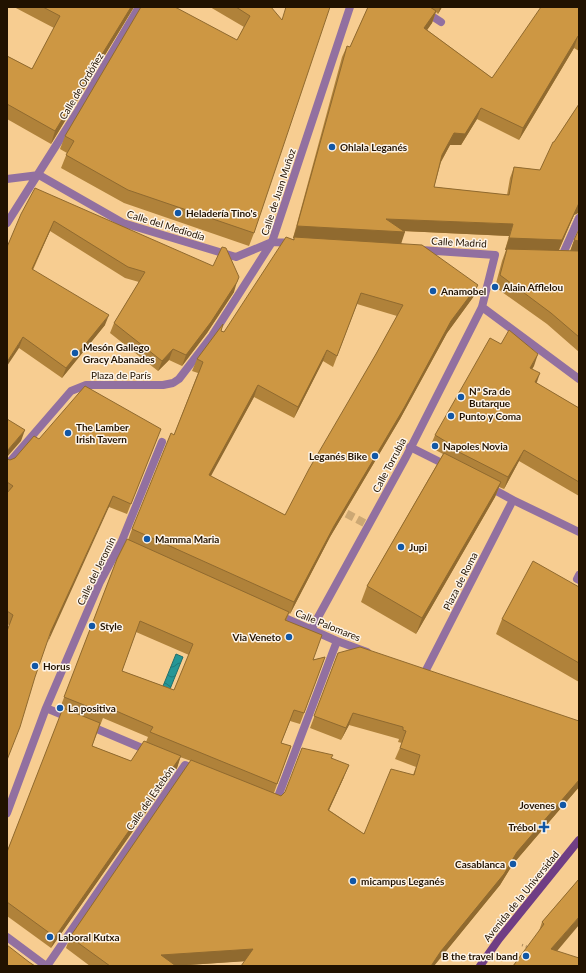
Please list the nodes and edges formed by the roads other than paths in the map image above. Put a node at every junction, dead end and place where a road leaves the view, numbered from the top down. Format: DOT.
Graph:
graph roads {
  1 [pos="139,7"];
  2 [pos="350,7"];
  3 [pos="418,7"];
  4 [pos="441,22"];
  5 [pos="39,175"];
  6 [pos="7,179"];
  7 [pos="579,218"];
  8 [pos="7,223"];
  9 [pos="272,242"];
  10 [pos="304,244"];
  11 [pos="415,250"];
  12 [pos="573,257"];
  13 [pos="482,306"];
  14 [pos="579,379"];
  15 [pos="173,383"];
  16 [pos="162,442"];
  17 [pos="410,447"];
  18 [pos="7,465"];
  19 [pos="453,468"];
  20 [pos="481,483"];
  21 [pos="513,500"];
  22 [pos="579,532"];
  23 [pos="121,543"];
  24 [pos="142,552"];
  25 [pos="579,575"];
  26 [pos="579,580"];
  27 [pos="268,611"];
  28 [pos="311,630"];
  29 [pos="337,641"];
  30 [pos="374,654"];
  31 [pos="425,672"];
  32 [pos="46,708"];
  33 [pos="156,753"];
  34 [pos="206,774"];
  35 [pos="262,796"];
  36 [pos="7,813"];
  37 [pos="579,840"];
  38 [pos="7,937"];
  39 [pos="46,966"];
  40 [pos="480,966"];
  1 -- 5 [label="street, Calle de Ordóñez"];
  2 -- 9 [label="street, Calle de Juan Muñoz"];
  3 -- 4 [label="street"];
  5 -- 6 [label="street"];
  5 -- 8 [label="street, Calle de Ordóñez"];
  5 -- 9 [label="street, Calle del Mediodía"];
  7 -- 12 [label="street"];
  9 -- 10 [label="street"];
  9 -- 15 [label="street, Calle de Juan Muñoz"];
  11 -- 13 [label="street, Calle Madrid"];
  13 -- 14 [label="street"];
  13 -- 17 [label="street, Calle Torrubia"];
  15 -- 18 [label="street, Plaza de París"];
  16 -- 23 [label="street, Calle del Jeromín"];
  17 -- 19 [label="street"];
  17 -- 28 [label="street, Calle Torrubia"];
  20 -- 21 [label="street"];
  21 -- 22 [label="street"];
  21 -- 31 [label="street, Plaza de Roma"];
  23 -- 24 [label="street"];
  23 -- 32 [label="street, Calle del Jeromín"];
  25 -- 26 [label="street"];
  27 -- 28 [label="street, Calle Palomares"];
  28 -- 29 [label="street, Calle Palomares"];
  29 -- 30 [label="street, Calle Palomares"];
  29 -- 35 [label="street"];
  32 -- 33 [label="street"];
  32 -- 36 [label="street, Calle del Jeromín"];
  34 -- 39 [label="street, Calle del Estebón"];
  37 -- 40 [label="main road, Avenida de la Universidad"];
  38 -- 39 [label="street"];
}
